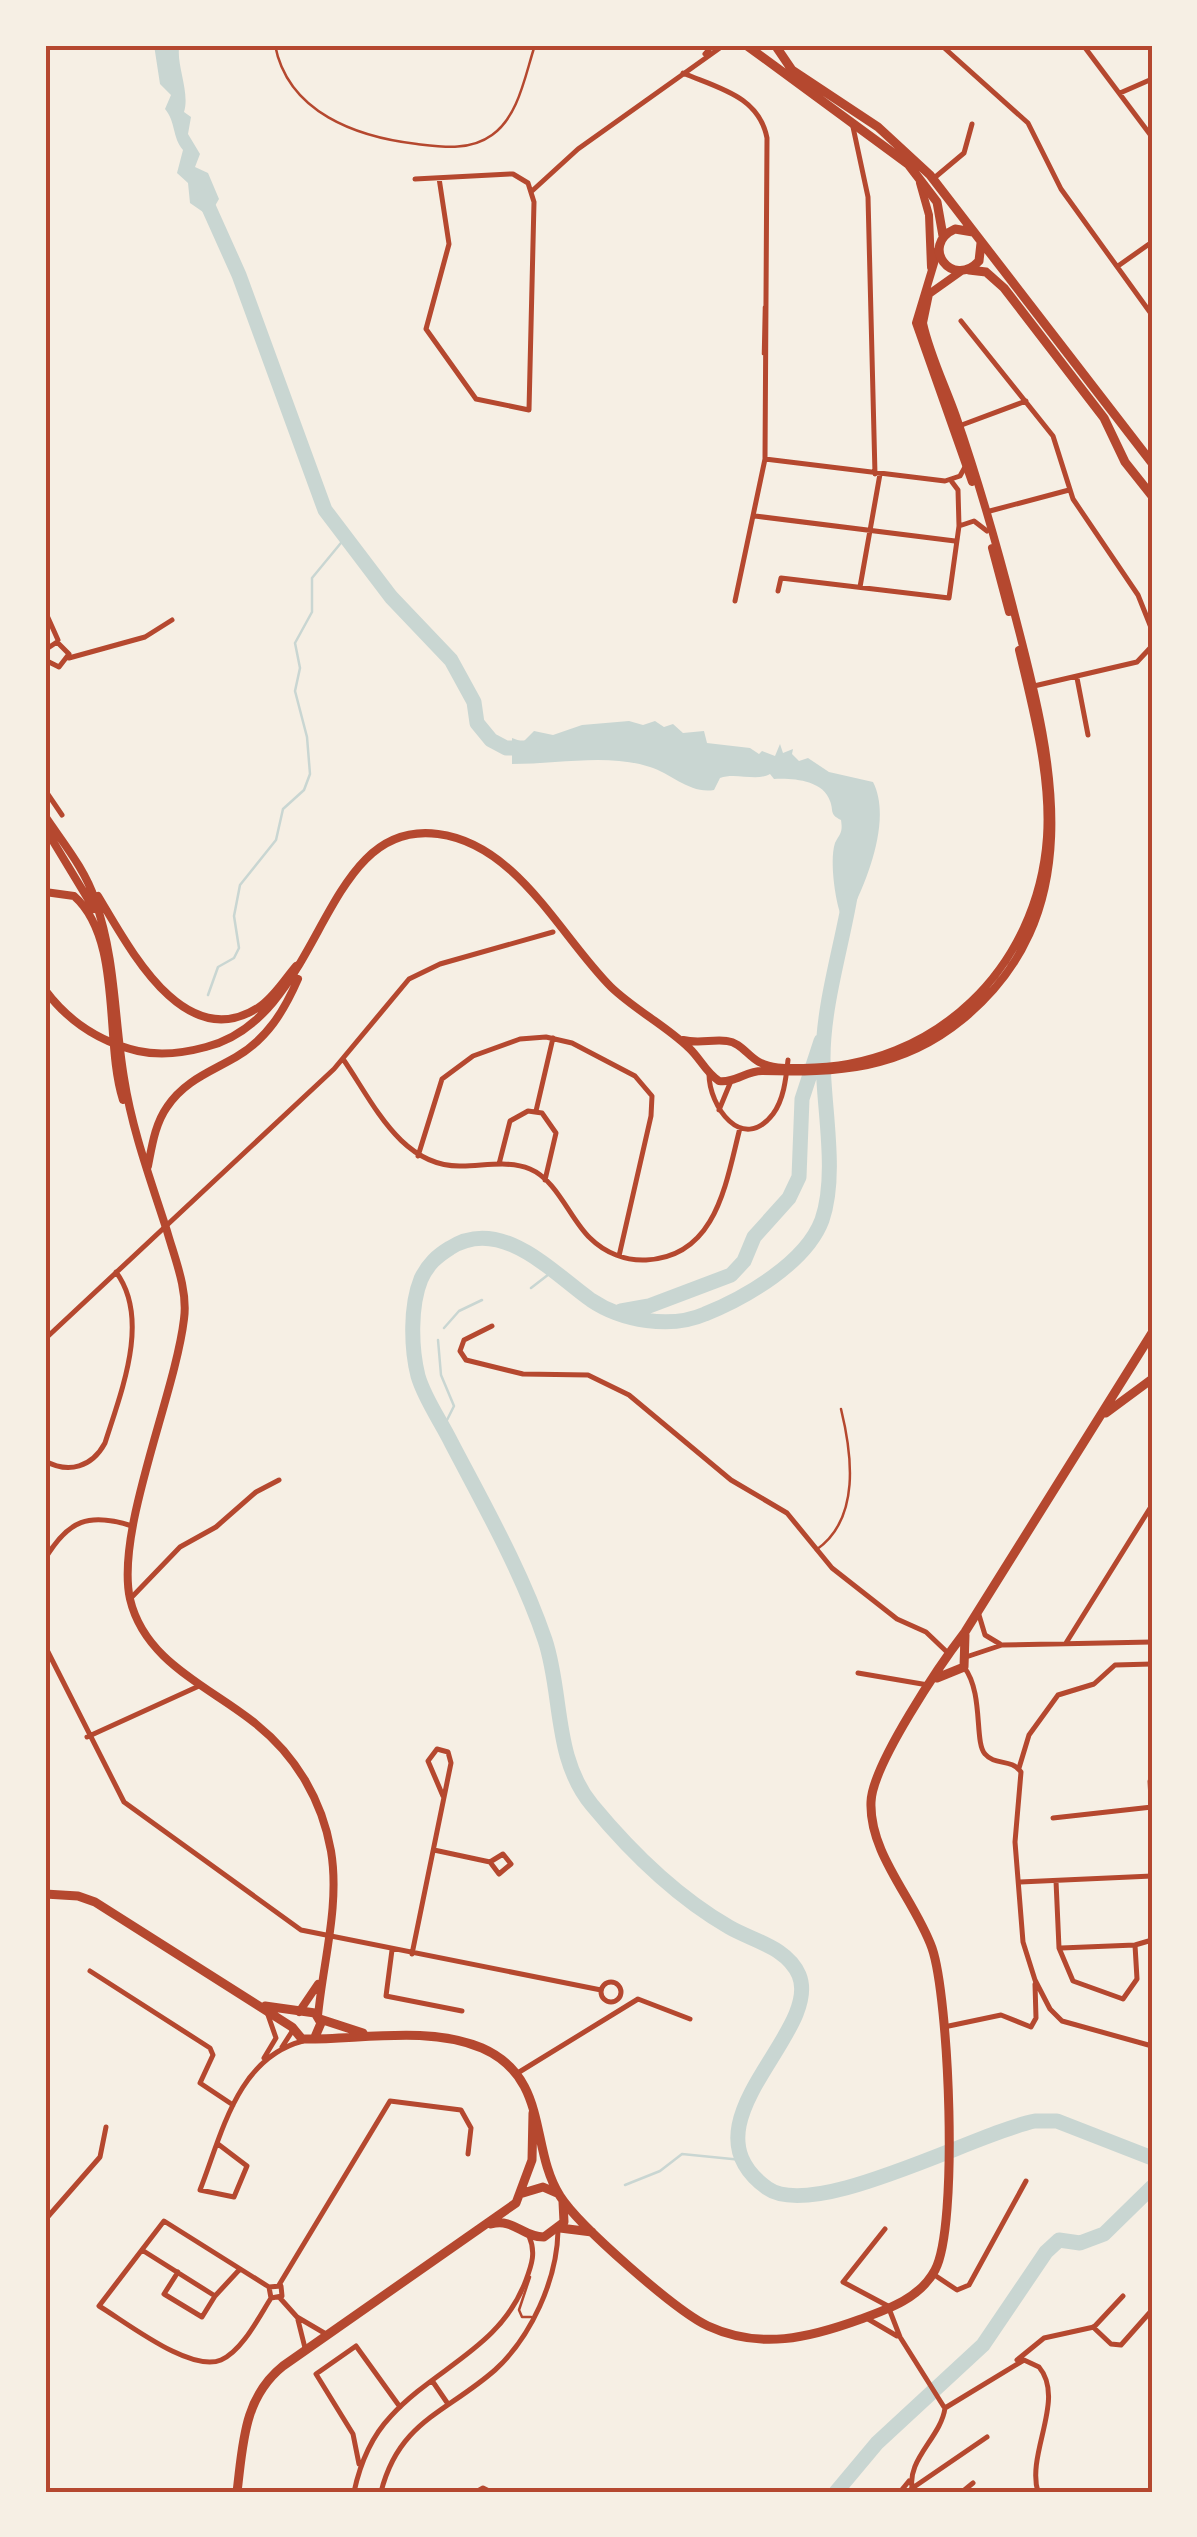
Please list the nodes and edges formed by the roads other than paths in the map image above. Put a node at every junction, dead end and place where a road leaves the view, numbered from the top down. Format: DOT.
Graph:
graph roads {
  1 [pos="275,45"];
  2 [pos="535,45"];
  3 [pos="713,45"];
  4 [pos="724,45"];
  5 [pos="746,45"];
  6 [pos="774,45"];
  7 [pos="941,45"];
  8 [pos="1083,45"];
  9 [pos="700,60"];
  10 [pos="682,73"];
  11 [pos="1152,80"];
  12 [pos="1120,93"];
  13 [pos="851,120"];
  14 [pos="972,124"];
  15 [pos="1152,141"];
  16 [pos="916,174"];
  17 [pos="439,178"];
  18 [pos="933,178"];
  19 [pos="415,179"];
  20 [pos="532,192"];
  21 [pos="943,236"];
  22 [pos="978,238"];
  23 [pos="1152,242"];
  24 [pos="938,250"];
  25 [pos="1118,266"];
  26 [pos="964,271"];
  27 [pos="931,275"];
  28 [pos="1152,316"];
  29 [pos="961,321"];
  30 [pos="1026,402"];
  31 [pos="959,426"];
  32 [pos="1140,448"];
  33 [pos="1123,458"];
  34 [pos="765,459"];
  35 [pos="1152,463"];
  36 [pos="966,467"];
  37 [pos="877,474"];
  38 [pos="951,481"];
  39 [pos="1069,490"];
  40 [pos="1152,496"];
  41 [pos="986,512"];
  42 [pos="755,516"];
  43 [pos="959,526"];
  44 [pos="870,531"];
  45 [pos="987,532"];
  46 [pos="956,542"];
  47 [pos="860,588"];
  48 [pos="778,592"];
  49 [pos="735,601"];
  50 [pos="45,611"];
  51 [pos="172,620"];
  52 [pos="1152,630"];
  53 [pos="45,636"];
  54 [pos="60,642"];
  55 [pos="1152,646"];
  56 [pos="45,649"];
  57 [pos="69,658"];
  58 [pos="46,664"];
  59 [pos="1077,678"];
  60 [pos="1034,686"];
  61 [pos="1088,735"];
  62 [pos="45,790"];
  63 [pos="62,815"];
  64 [pos="45,816"];
  65 [pos="45,828"];
  66 [pos="81,870"];
  67 [pos="45,892"];
  68 [pos="103,926"];
  69 [pos="553,932"];
  70 [pos="312,947"];
  71 [pos="45,990"];
  72 [pos="114,1011"];
  73 [pos="553,1038"];
  74 [pos="678,1039"];
  75 [pos="927,1041"];
  76 [pos="715,1044"];
  77 [pos="742,1049"];
  78 [pos="343,1059"];
  79 [pos="788,1060"];
  80 [pos="768,1069"];
  81 [pos="708,1071"];
  82 [pos="734,1080"];
  83 [pos="719,1110"];
  84 [pos="536,1111"];
  85 [pos="740,1128"];
  86 [pos="418,1156"];
  87 [pos="499,1164"];
  88 [pos="148,1169"];
  89 [pos="545,1180"];
  90 [pos="166,1229"];
  91 [pos="619,1256"];
  92 [pos="116,1272"];
  93 [pos="492,1326"];
  94 [pos="1150,1334"];
  95 [pos="45,1340"];
  96 [pos="1152,1379"];
  97 [pos="841,1409"];
  98 [pos="1074,1455"];
  99 [pos="45,1461"];
  100 [pos="278,1480"];
  101 [pos="1152,1506"];
  102 [pos="135,1527"];
  103 [pos="815,1551"];
  104 [pos="45,1559"];
  105 [pos="130,1599"];
  106 [pos="980,1608"];
  107 [pos="1152,1642"];
  108 [pos="1066,1643"];
  109 [pos="1002,1645"];
  110 [pos="45,1646"];
  111 [pos="955,1658"];
  112 [pos="1152,1664"];
  113 [pos="858,1673"];
  114 [pos="933,1682"];
  115 [pos="199,1686"];
  116 [pos="88,1737"];
  117 [pos="1019,1768"];
  118 [pos="1150,1781"];
  119 [pos="443,1796"];
  120 [pos="1152,1807"];
  121 [pos="1152,1817"];
  122 [pos="1054,1818"];
  123 [pos="433,1850"];
  124 [pos="490,1862"];
  125 [pos="1152,1876"];
  126 [pos="1056,1880"];
  127 [pos="1020,1882"];
  128 [pos="45,1894"];
  129 [pos="328,1937"];
  130 [pos="1152,1940"];
  131 [pos="1136,1945"];
  132 [pos="1059,1948"];
  133 [pos="392,1950"];
  134 [pos="412,1954"];
  135 [pos="90,1971"];
  136 [pos="322,1975"];
  137 [pos="1035,1980"];
  138 [pos="602,1990"];
  139 [pos="253,2002"];
  140 [pos="462,2011"];
  141 [pos="266,2012"];
  142 [pos="299,2012"];
  143 [pos="319,2018"];
  144 [pos="690,2020"];
  145 [pos="944,2027"];
  146 [pos="292,2029"];
  147 [pos="370,2036"];
  148 [pos="313,2038"];
  149 [pos="1152,2046"];
  150 [pos="280,2050"];
  151 [pos="259,2065"];
  152 [pos="516,2074"];
  153 [pos="233,2106"];
  154 [pos="532,2106"];
  155 [pos="106,2127"];
  156 [pos="218,2144"];
  157 [pos="468,2154"];
  158 [pos="1026,2181"];
  159 [pos="561,2197"];
  160 [pos="518,2199"];
  161 [pos="45,2220"];
  162 [pos="488,2225"];
  163 [pos="517,2225"];
  164 [pos="559,2229"];
  165 [pos="885,2229"];
  166 [pos="596,2233"];
  167 [pos="529,2236"];
  168 [pos="142,2250"];
  169 [pos="531,2265"];
  170 [pos="238,2267"];
  171 [pos="178,2272"];
  172 [pos="933,2274"];
  173 [pos="279,2284"];
  174 [pos="270,2287"];
  175 [pos="215,2296"];
  176 [pos="1122,2296"];
  177 [pos="270,2298"];
  178 [pos="280,2298"];
  179 [pos="889,2308"];
  180 [pos="1152,2310"];
  181 [pos="297,2317"];
  182 [pos="533,2317"];
  183 [pos="865,2318"];
  184 [pos="1093,2327"];
  185 [pos="329,2335"];
  186 [pos="900,2338"];
  187 [pos="305,2351"];
  188 [pos="1015,2362"];
  189 [pos="433,2382"];
  190 [pos="448,2404"];
  191 [pos="400,2407"];
  192 [pos="945,2408"];
  193 [pos="987,2437"];
  194 [pos="360,2470"];
  195 [pos="911,2479"];
  196 [pos="973,2484"];
  197 [pos="912,2490"];
  198 [pos="237,2492"];
  199 [pos="354,2492"];
  200 [pos="382,2492"];
  201 [pos="476,2492"];
  202 [pos="491,2492"];
  203 [pos="900,2492"];
  204 [pos="962,2492"];
  205 [pos="1038,2492"];
  1 -- 2 [label="lane"];
  3 -- 9 [label="street"];
  4 -- 9 [label="street"];
  5 -- 13 [label="main road"];
  6 -- 18 [label="main road"];
  7 -- 25 [label="street"];
  8 -- 12 [label="street"];
  9 -- 10 [label="street"];
  10 -- 20 [label="street"];
  10 -- 34 [label="street"];
  11 -- 12 [label="street"];
  12 -- 15 [label="street"];
  13 -- 16 [label="main road"];
  13 -- 37 [label="street"];
  14 -- 18 [label="street"];
  16 -- 21 [label="main road"];
  16 -- 27 [label="main road"];
  17 -- 19 [label="street"];
  17 -- 20 [label="street"];
  17 -- 20 [label="street"];
  18 -- 22 [label="main road"];
  21 -- 22 [label="main road"];
  21 -- 24 [label="main road"];
  22 -- 26 [label="main road"];
  22 -- 32 [label="main road"];
  23 -- 25 [label="street"];
  24 -- 26 [label="main road"];
  24 -- 27 [label="main road"];
  25 -- 28 [label="street"];
  26 -- 31 [label="main road"];
  26 -- 33 [label="main road"];
  27 -- 36 [label="main road"];
  29 -- 30 [label="street"];
  30 -- 31 [label="street"];
  30 -- 39 [label="street"];
  31 -- 41 [label="main road"];
  32 -- 33 [label="main road"];
  32 -- 35 [label="main road"];
  33 -- 40 [label="main road"];
  34 -- 37 [label="street"];
  34 -- 42 [label="street"];
  36 -- 38 [label="street"];
  36 -- 45 [label="main road"];
  37 -- 38 [label="street"];
  37 -- 44 [label="street"];
  38 -- 43 [label="street"];
  39 -- 41 [label="street"];
  39 -- 52 [label="street"];
  41 -- 60 [label="main road"];
  42 -- 44 [label="street"];
  42 -- 49 [label="street"];
  43 -- 45 [label="street"];
  43 -- 46 [label="street"];
  44 -- 46 [label="street"];
  44 -- 47 [label="street"];
  45 -- 75 [label="main road"];
  46 -- 47 [label="street"];
  47 -- 48 [label="street"];
  50 -- 54 [label="street"];
  51 -- 57 [label="street"];
  53 -- 56 [label="street"];
  54 -- 56 [label="street"];
  54 -- 57 [label="street"];
  55 -- 59 [label="street"];
  57 -- 58 [label="street"];
  59 -- 60 [label="street"];
  59 -- 61 [label="street"];
  60 -- 75 [label="main road"];
  62 -- 63 [label="street"];
  64 -- 66 [label="main road"];
  65 -- 68 [label="main road"];
  66 -- 68 [label="main road"];
  66 -- 70 [label="main road"];
  67 -- 72 [label="main road"];
  68 -- 72 [label="main road"];
  69 -- 78 [label="street"];
  70 -- 71 [label="main road"];
  70 -- 74 [label="main road"];
  70 -- 88 [label="main road"];
  72 -- 88 [label="main road"];
  73 -- 84 [label="street"];
  73 -- 86 [label="street"];
  73 -- 91 [label="street"];
  74 -- 76 [label="main road"];
  74 -- 81 [label="main road"];
  75 -- 80 [label="main road"];
  76 -- 77 [label="main road"];
  76 -- 81 [label="main road"];
  77 -- 80 [label="main road"];
  77 -- 82 [label="main road"];
  78 -- 86 [label="street"];
  78 -- 90 [label="street"];
  79 -- 85 [label="street"];
  80 -- 82 [label="main road"];
  81 -- 82 [label="main road"];
  81 -- 83 [label="street"];
  82 -- 83 [label="street"];
  83 -- 85 [label="street"];
  84 -- 87 [label="street"];
  84 -- 89 [label="street"];
  85 -- 91 [label="street"];
  86 -- 87 [label="street"];
  87 -- 89 [label="street"];
  88 -- 90 [label="main road"];
  89 -- 91 [label="street"];
  90 -- 92 [label="street"];
  90 -- 102 [label="main road"];
  92 -- 95 [label="street"];
  92 -- 99 [label="street"];
  93 -- 103 [label="street"];
  94 -- 98 [label="main road"];
  96 -- 98 [label="main road"];
  97 -- 103 [label="lane"];
  98 -- 106 [label="main road"];
  100 -- 105 [label="street"];
  101 -- 108 [label="street"];
  102 -- 104 [label="street"];
  102 -- 105 [label="main road"];
  103 -- 111 [label="street"];
  105 -- 115 [label="main road"];
  106 -- 109 [label="street"];
  106 -- 111 [label="main road"];
  107 -- 108 [label="street"];
  108 -- 109 [label="street"];
  109 -- 111 [label="street"];
  110 -- 116 [label="street"];
  111 -- 114 [label="main road"];
  111 -- 117 [label="street"];
  112 -- 117 [label="street"];
  113 -- 114 [label="street"];
  114 -- 145 [label="main road"];
  115 -- 116 [label="street"];
  115 -- 129 [label="main road"];
  116 -- 129 [label="street"];
  117 -- 127 [label="street"];
  118 -- 120 [label="street"];
  119 -- 119 [label="street"];
  119 -- 123 [label="street"];
  120 -- 121 [label="street"];
  120 -- 122 [label="street"];
  123 -- 124 [label="street"];
  123 -- 134 [label="street"];
  124 -- 124 [label="street"];
  125 -- 126 [label="street"];
  126 -- 127 [label="street"];
  126 -- 132 [label="street"];
  127 -- 137 [label="street"];
  128 -- 139 [label="main road"];
  129 -- 133 [label="street"];
  129 -- 136 [label="main road"];
  130 -- 131 [label="street"];
  131 -- 132 [label="street"];
  131 -- 132 [label="street"];
  133 -- 134 [label="street"];
  133 -- 140 [label="street"];
  134 -- 138 [label="street"];
  135 -- 153 [label="street"];
  136 -- 142 [label="main road"];
  136 -- 143 [label="main road"];
  137 -- 145 [label="street"];
  137 -- 149 [label="street"];
  139 -- 141 [label="main road"];
  139 -- 142 [label="main road"];
  141 -- 146 [label="main road"];
  141 -- 151 [label="street"];
  142 -- 143 [label="main road"];
  142 -- 146 [label="main road"];
  143 -- 147 [label="main road"];
  143 -- 148 [label="main road"];
  144 -- 152 [label="street"];
  145 -- 172 [label="main road"];
  146 -- 148 [label="main road"];
  146 -- 150 [label="street"];
  147 -- 148 [label="main road"];
  147 -- 152 [label="main road"];
  148 -- 150 [label="street"];
  150 -- 151 [label="street"];
  151 -- 153 [label="street"];
  152 -- 154 [label="main road"];
  153 -- 156 [label="street"];
  154 -- 159 [label="main road"];
  154 -- 160 [label="main road"];
  155 -- 161 [label="street"];
  156 -- 156 [label="street"];
  157 -- 173 [label="street"];
  158 -- 172 [label="street"];
  159 -- 160 [label="main road"];
  159 -- 164 [label="main road"];
  159 -- 166 [label="main road"];
  160 -- 162 [label="main road"];
  160 -- 163 [label="main road"];
  162 -- 163 [label="main road"];
  162 -- 185 [label="main road"];
  163 -- 167 [label="main road"];
  164 -- 166 [label="main road"];
  164 -- 167 [label="main road"];
  164 -- 182 [label="street"];
  165 -- 179 [label="street"];
  166 -- 183 [label="main road"];
  167 -- 169 [label="street"];
  168 -- 170 [label="street"];
  168 -- 171 [label="street"];
  168 -- 177 [label="street"];
  169 -- 182 [label="lane"];
  169 -- 189 [label="street"];
  170 -- 174 [label="street"];
  170 -- 175 [label="street"];
  171 -- 175 [label="street"];
  171 -- 175 [label="street"];
  172 -- 179 [label="main road"];
  173 -- 174 [label="street"];
  173 -- 178 [label="street"];
  174 -- 177 [label="street"];
  176 -- 184 [label="street"];
  177 -- 178 [label="street"];
  178 -- 181 [label="street"];
  179 -- 183 [label="main road"];
  179 -- 186 [label="street"];
  180 -- 184 [label="street"];
  181 -- 185 [label="street"];
  181 -- 187 [label="street"];
  182 -- 190 [label="street"];
  183 -- 186 [label="street"];
  184 -- 188 [label="street"];
  185 -- 187 [label="main road"];
  186 -- 192 [label="street"];
  187 -- 198 [label="main road"];
  188 -- 192 [label="street"];
  188 -- 205 [label="street"];
  189 -- 190 [label="street"];
  189 -- 191 [label="street"];
  190 -- 200 [label="street"];
  191 -- 194 [label="street"];
  191 -- 194 [label="street"];
  192 -- 195 [label="street"];
  193 -- 197 [label="street"];
  194 -- 199 [label="street"];
  195 -- 197 [label="street"];
  195 -- 203 [label="street"];
  196 -- 204 [label="street"];
  201 -- 202 [label="street"];
}
